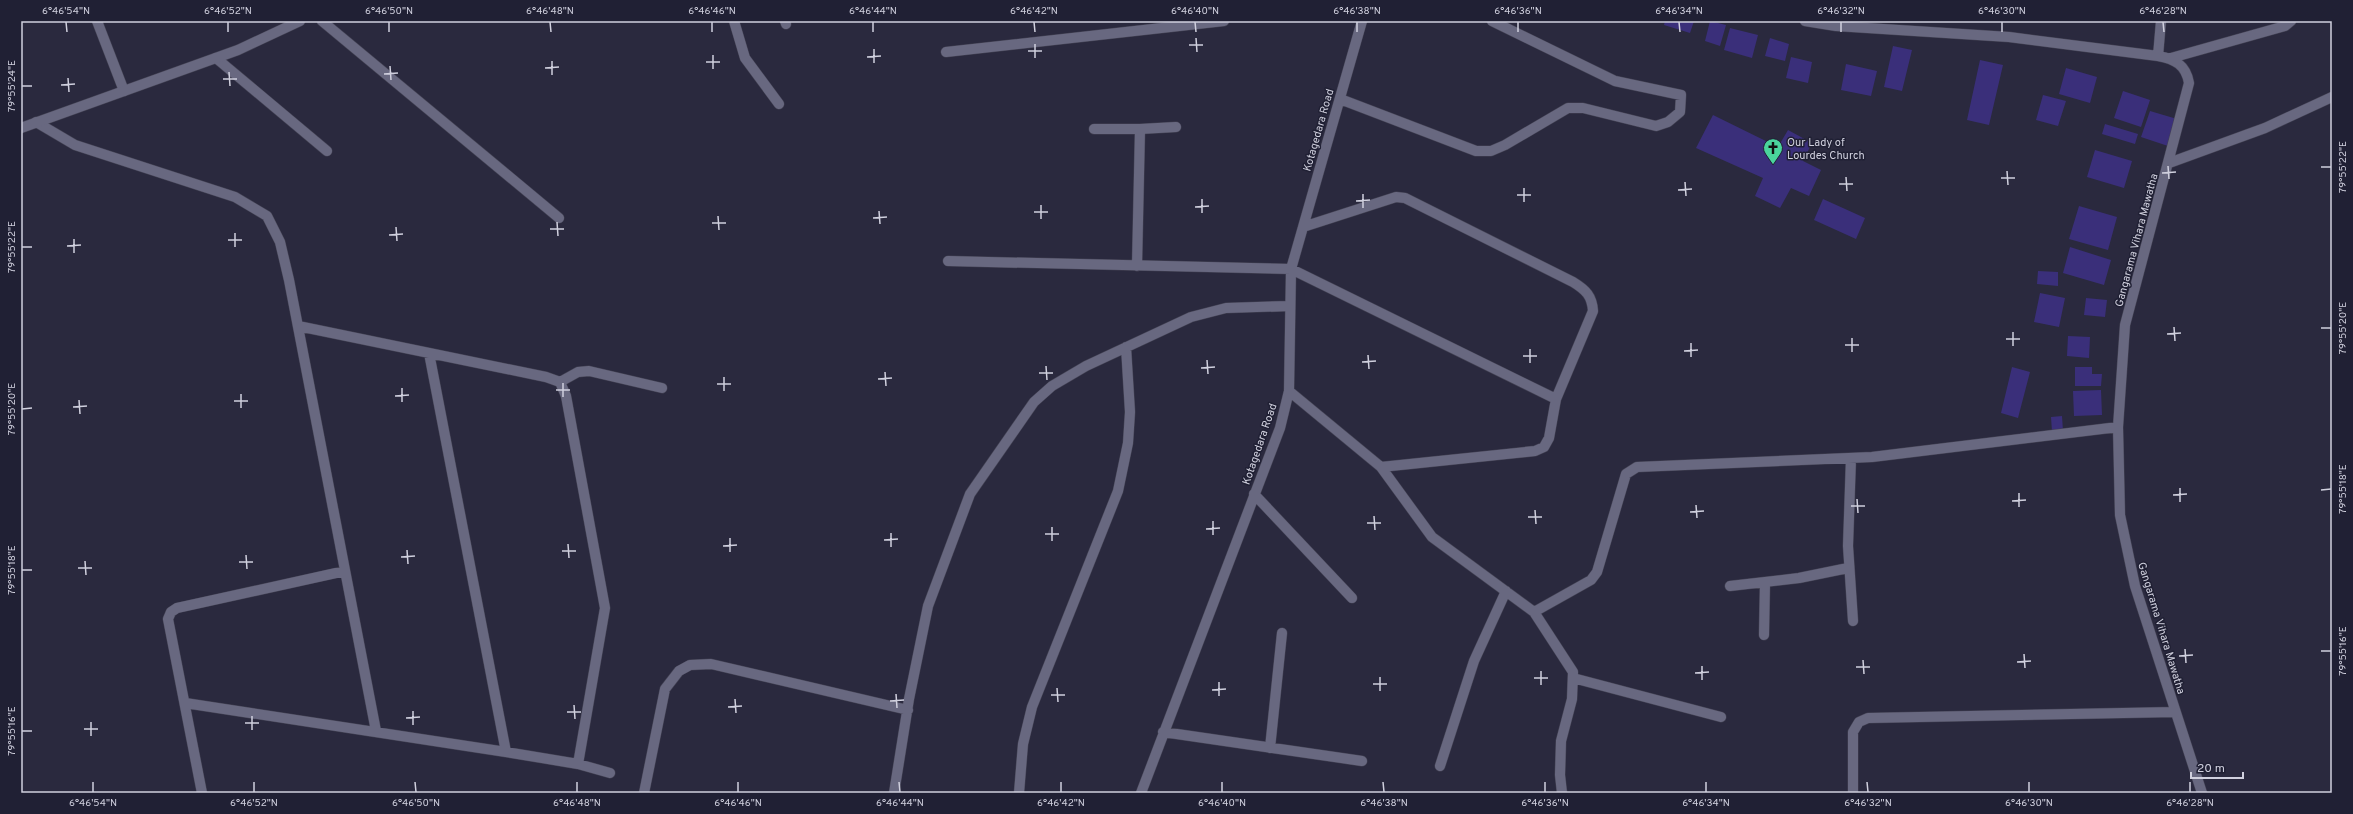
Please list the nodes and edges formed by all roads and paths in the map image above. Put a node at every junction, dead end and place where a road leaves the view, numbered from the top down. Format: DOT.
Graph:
graph roads {
  1 [pos="97,21"];
  2 [pos="300,21"];
  3 [pos="322,21"];
  4 [pos="734,21"];
  5 [pos="1224,21"];
  6 [pos="1362,21"];
  7 [pos="1492,21"];
  8 [pos="1805,21"];
  9 [pos="2161,21"];
  10 [pos="2291,21"];
  11 [pos="946,52"];
  12 [pos="2158,56"];
  13 [pos="216,58"];
  14 [pos="2171,58"];
  15 [pos="124,91"];
  16 [pos="2332,97"];
  17 [pos="1340,99"];
  18 [pos="779,104"];
  19 [pos="36,122"];
  20 [pos="1176,127"];
  21 [pos="21,128"];
  22 [pos="1140,128"];
  23 [pos="1094,129"];
  24 [pos="327,151"];
  25 [pos="2169,163"];
  26 [pos="559,218"];
  27 [pos="1303,227"];
  28 [pos="948,261"];
  29 [pos="1137,266"];
  30 [pos="1292,269"];
  31 [pos="1290,306"];
  32 [pos="298,326"];
  33 [pos="1126,347"];
  34 [pos="429,353"];
  35 [pos="560,382"];
  36 [pos="662,388"];
  37 [pos="1289,391"];
  38 [pos="1556,399"];
  39 [pos="2118,427"];
  40 [pos="1851,458"];
  41 [pos="1381,467"];
  42 [pos="1254,494"];
  43 [pos="1848,568"];
  44 [pos="346,571"];
  45 [pos="1765,582"];
  46 [pos="1730,586"];
  47 [pos="1506,591"];
  48 [pos="1352,598"];
  49 [pos="1534,612"];
  50 [pos="1853,621"];
  51 [pos="1282,633"];
  52 [pos="1764,635"];
  53 [pos="1573,678"];
  54 [pos="185,703"];
  55 [pos="908,710"];
  56 [pos="2176,712"];
  57 [pos="1722,717"];
  58 [pos="376,731"];
  59 [pos="1163,732"];
  60 [pos="1270,748"];
  61 [pos="506,752"];
  62 [pos="1362,761"];
  63 [pos="578,764"];
  64 [pos="1440,766"];
  65 [pos="610,773"];
  66 [pos="202,793"];
  67 [pos="644,793"];
  68 [pos="894,793"];
  69 [pos="1019,793"];
  70 [pos="1140,793"];
  71 [pos="1562,793"];
  72 [pos="1852,793"];
  73 [pos="2202,793"];
  1 -- 15 [label="street"];
  2 -- 13 [label="street"];
  3 -- 26 [label="street"];
  4 -- 18 [label="street"];
  5 -- 11 [label="street"];
  6 -- 17 [label="street, Kotagedara Road"];
  7 -- 17 [label="street"];
  8 -- 12 [label="street"];
  9 -- 12 [label="street"];
  10 -- 14 [label="street"];
  12 -- 14 [label="street"];
  13 -- 15 [label="street"];
  13 -- 24 [label="street"];
  14 -- 25 [label="street, Gangarama Vihara Mawatha"];
  15 -- 19 [label="street"];
  16 -- 25 [label="street"];
  17 -- 27 [label="street, Kotagedara Road"];
  19 -- 21 [label="street"];
  19 -- 32 [label="street"];
  20 -- 22 [label="street"];
  22 -- 23 [label="street"];
  22 -- 29 [label="street"];
  25 -- 39 [label="street, Gangarama Vihara Mawatha"];
  27 -- 30 [label="street, Kotagedara Road"];
  27 -- 38 [label="street"];
  28 -- 29 [label="street"];
  29 -- 30 [label="street"];
  30 -- 31 [label="street, Kotagedara Road"];
  30 -- 38 [label="street"];
  31 -- 33 [label="street"];
  31 -- 37 [label="street, Kotagedara Road"];
  32 -- 34 [label="street"];
  32 -- 44 [label="street"];
  33 -- 55 [label="street"];
  33 -- 69 [label="street"];
  34 -- 35 [label="street"];
  34 -- 61 [label="street"];
  35 -- 36 [label="street"];
  35 -- 63 [label="street"];
  37 -- 41 [label="street"];
  37 -- 42 [label="street, Kotagedara Road"];
  38 -- 41 [label="street"];
  39 -- 40 [label="street"];
  39 -- 56 [label="street, Gangarama Vihara Mawatha"];
  40 -- 43 [label="street"];
  40 -- 49 [label="street"];
  41 -- 47 [label="street"];
  42 -- 48 [label="street"];
  42 -- 59 [label="street, Kotagedara Road"];
  43 -- 45 [label="street"];
  43 -- 50 [label="street"];
  44 -- 54 [label="street"];
  44 -- 58 [label="street"];
  45 -- 46 [label="street"];
  45 -- 52 [label="street"];
  47 -- 49 [label="street"];
  47 -- 64 [label="street"];
  49 -- 53 [label="street"];
  51 -- 60 [label="street"];
  53 -- 57 [label="street"];
  53 -- 71 [label="street"];
  54 -- 58 [label="street"];
  54 -- 66 [label="street"];
  55 -- 67 [label="street"];
  55 -- 68 [label="street"];
  56 -- 72 [label="street"];
  56 -- 73 [label="street, Gangarama Vihara Mawatha"];
  58 -- 61 [label="street"];
  59 -- 60 [label="street"];
  59 -- 70 [label="street, Kotagedara Road"];
  60 -- 62 [label="street"];
  61 -- 63 [label="street"];
  63 -- 65 [label="street"];
}
